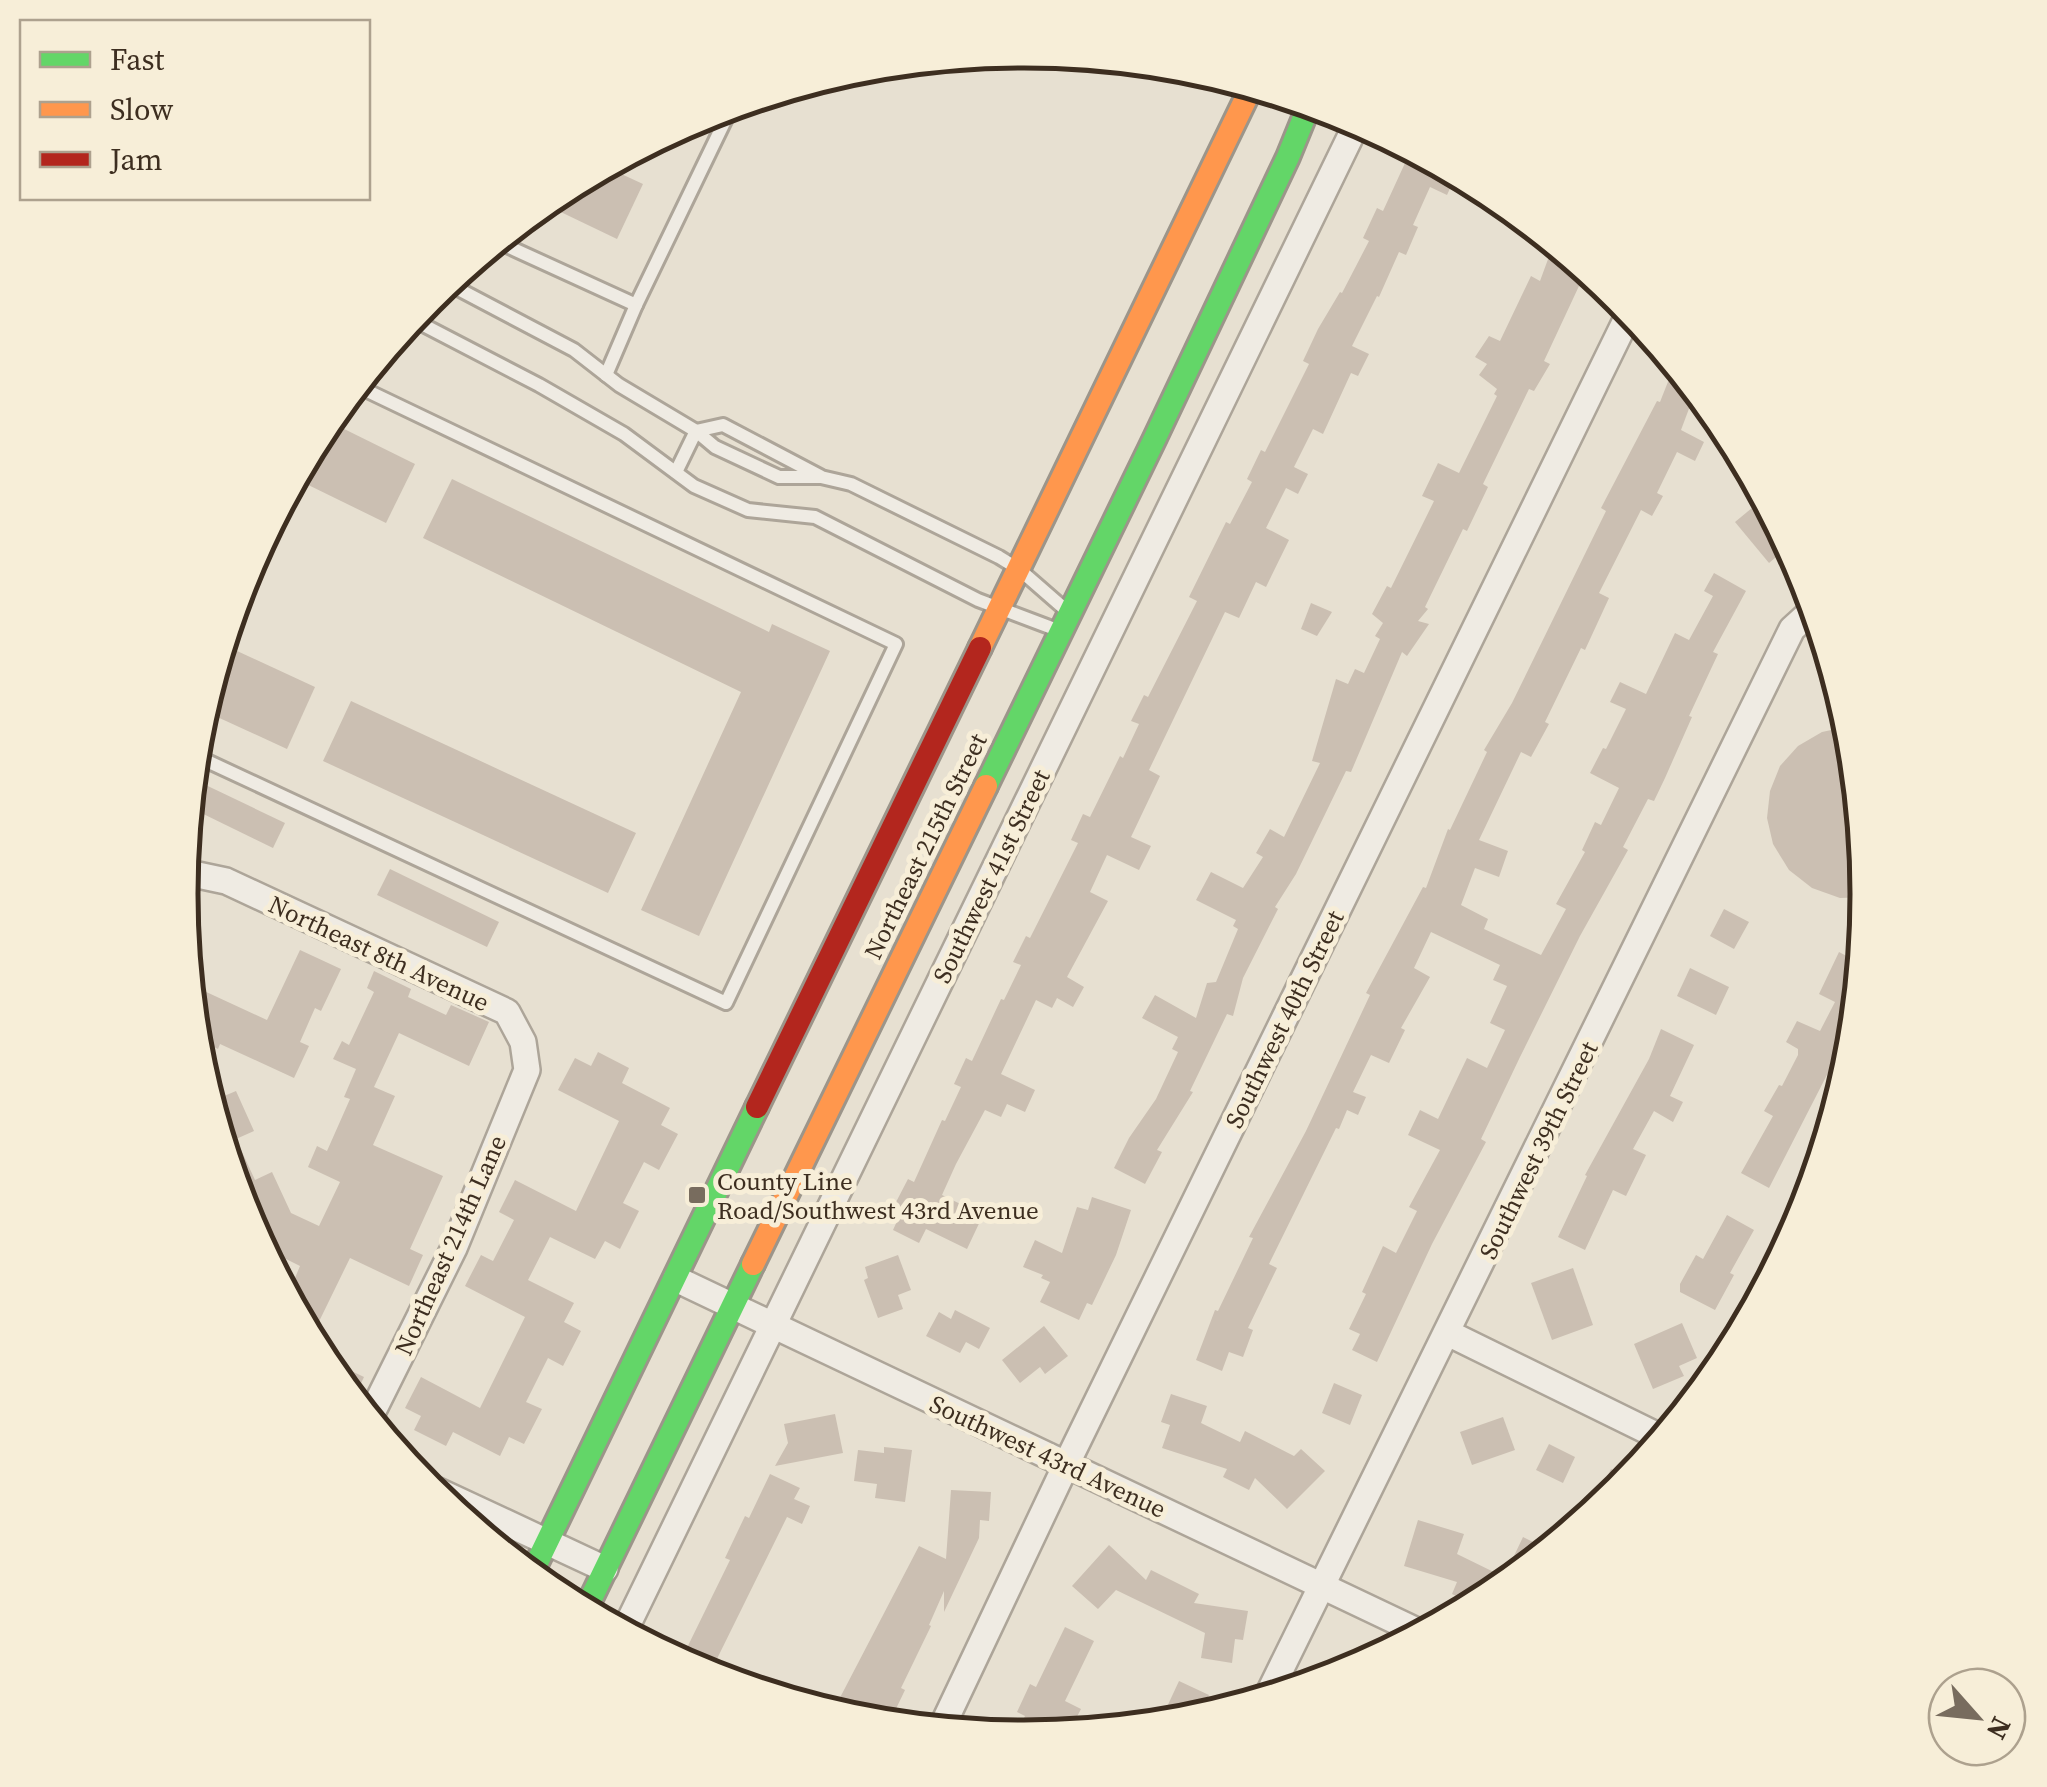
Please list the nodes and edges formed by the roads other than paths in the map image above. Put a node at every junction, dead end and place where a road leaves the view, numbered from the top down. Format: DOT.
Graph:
graph roads {
  1 [pos="1246,99"];
  2 [pos="1304,117"];
  3 [pos="723,124"];
  4 [pos="1351,135"];
  5 [pos="510,247"];
  6 [pos="460,290"];
  7 [pos="636,306"];
  8 [pos="424,325"];
  9 [pos="1623,325"];
  10 [pos="606,375"];
  11 [pos="368,391"];
  12 [pos="696,431"];
  13 [pos="1154,440"];
  14 [pos="1193,460"];
  15 [pos="676,472"];
  16 [pos="823,477"];
  17 [pos="1020,570"];
  18 [pos="1000,610"];
  19 [pos="1803,619"];
  20 [pos="1065,622"];
  21 [pos="208,763"];
  22 [pos="198,879"];
  23 [pos="528,1070"];
  24 [pos="676,1279"];
  25 [pos="733,1306"];
  26 [pos="772,1325"];
  27 [pos="1448,1334"];
  28 [pos="375,1405"];
  29 [pos="1650,1432"];
  30 [pos="1066,1465"];
  31 [pos="479,1515"];
  32 [pos="548,1540"];
  33 [pos="538,1561"];
  34 [pos="606,1570"];
  35 [pos="1320,1586"];
  36 [pos="592,1597"];
  37 [pos="630,1619"];
  38 [pos="1405,1626"];
  39 [pos="1275,1680"];
  40 [pos="947,1716"];
  1 -- 17 [label="street, Northeast 215th Street"];
  2 -- 13 [label="street, Northeast 215th Street"];
  3 -- 7 [label="lane"];
  4 -- 14 [label="street, Southwest 41st Street"];
  5 -- 7 [label="lane"];
  6 -- 10 [label="lane"];
  7 -- 10 [label="lane"];
  8 -- 15 [label="lane"];
  9 -- 30 [label="street, Southwest 40th Street"];
  10 -- 12 [label="lane"];
  11 -- 21 [label="lane"];
  12 -- 15 [label="lane"];
  12 -- 16 [label="lane"];
  12 -- 16 [label="lane"];
  13 -- 14 [label="street"];
  13 -- 20 [label="street, Northeast 215th Street"];
  14 -- 26 [label="street, Southwest 41st Street"];
  15 -- 18 [label="lane"];
  16 -- 17 [label="lane"];
  17 -- 18 [label="street, Northeast 215th Street"];
  17 -- 20 [label="lane"];
  18 -- 20 [label="lane"];
  18 -- 24 [label="street, Northeast 215th Street"];
  19 -- 27 [label="street, Southwest 39th Street"];
  20 -- 25 [label="street, Northeast 215th Street"];
  22 -- 23 [label="street, Northeast 8th Avenue"];
  23 -- 28 [label="street, Northeast 214th Lane"];
  24 -- 25 [label="street, Southwest 43rd Avenue"];
  24 -- 32 [label="street, Northeast 215th Street"];
  25 -- 26 [label="street, Southwest 43rd Avenue"];
  25 -- 34 [label="street, Northeast 215th Street"];
  26 -- 30 [label="street, Southwest 43rd Avenue"];
  26 -- 37 [label="street, Southwest 41st Street"];
  27 -- 29 [label="street"];
  27 -- 35 [label="street, Southwest 39th Street"];
  30 -- 35 [label="street, Southwest 43rd Avenue"];
  30 -- 40 [label="street, Southwest 40th Street"];
  31 -- 32 [label="street"];
  32 -- 33 [label="street, Northeast 215th Street"];
  32 -- 34 [label="street"];
  34 -- 36 [label="street, Northeast 215th Street"];
  35 -- 38 [label="street, Southwest 43rd Avenue"];
  35 -- 39 [label="street, Southwest 39th Street"];
}
